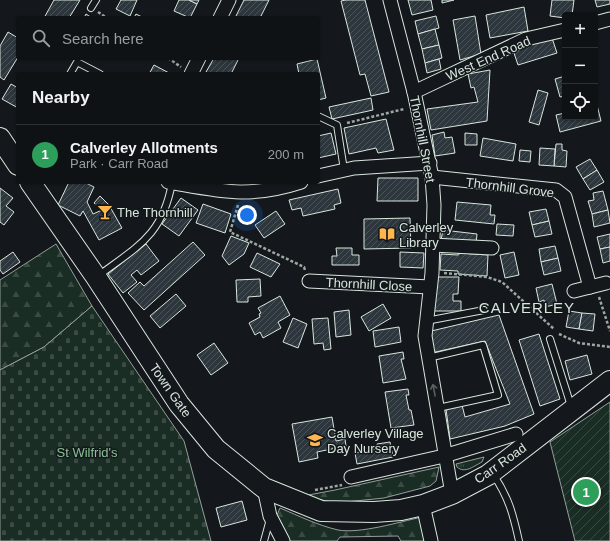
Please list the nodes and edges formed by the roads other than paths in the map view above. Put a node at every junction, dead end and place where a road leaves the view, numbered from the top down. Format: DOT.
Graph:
graph roads {
  1 [pos="96,0"];
  2 [pos="229,0"];
  3 [pos="390,0"];
  4 [pos="91,8"];
  5 [pos="221,16"];
  6 [pos="610,19"];
  7 [pos="598,22"];
  8 [pos="562,31"];
  9 [pos="198,60"];
  10 [pos="71,72"];
  11 [pos="96,72"];
  12 [pos="191,72"];
  13 [pos="414,92"];
  14 [pos="320,117"];
  15 [pos="0,138"];
  16 [pos="16,161"];
  17 [pos="430,163"];
  18 [pos="344,170"];
  19 [pos="320,176"];
  20 [pos="432,177"];
  21 [pos="31,184"];
  22 [pos="170,184"];
  23 [pos="194,184"];
  24 [pos="294,184"];
  25 [pos="206,185"];
  26 [pos="432,245"];
  27 [pos="492,248"];
  28 [pos="96,277"];
  29 [pos="309,281"];
  30 [pos="606,283"];
  31 [pos="430,287"];
  32 [pos="590,287"];
  33 [pos="574,291"];
  34 [pos="484,310"];
  35 [pos="426,321"];
  36 [pos="550,339"];
  37 [pos="428,358"];
  38 [pos="610,381"];
  39 [pos="438,408"];
  40 [pos="572,410"];
  41 [pos="516,434"];
  42 [pos="444,456"];
  43 [pos="491,472"];
  44 [pos="351,477"];
  45 [pos="264,488"];
  46 [pos="452,494"];
  47 [pos="423,505"];
  48 [pos="374,512"];
  49 [pos="270,516"];
  50 [pos="264,541"];
  51 [pos="283,541"];
  52 [pos="431,541"];
  53 [pos="519,541"];
  1 -- 4 [label="lane"];
  2 -- 5 [label="street"];
  3 -- 13 [label="street, Thornhill Street"];
  6 -- 7 [label="street"];
  8 -- 13 [label="street, West End Road"];
  9 -- 12 [label="street"];
  10 -- 11 [label="lane"];
  13 -- 17 [label="street, Thornhill Street"];
  14 -- 18 [label="lane"];
  15 -- 16 [label="main road"];
  17 -- 18 [label="street"];
  17 -- 20 [label="street, Thornhill Street"];
  18 -- 19 [label="street"];
  20 -- 26 [label="street, Thornhill Street"];
  20 -- 32 [label="street, Thornhill Grove"];
  21 -- 28 [label="main road, Town Gate"];
  22 -- 28 [label="lane"];
  23 -- 25 [label="street"];
  24 -- 25 [label="street"];
  26 -- 27 [label="street"];
  26 -- 31 [label="street, Thornhill Street"];
  28 -- 45 [label="main road, Town Gate"];
  29 -- 31 [label="street, Thornhill Close"];
  30 -- 32 [label="street"];
  31 -- 35 [label="street, Thornhill Street"];
  32 -- 33 [label="street"];
  34 -- 35 [label="lane"];
  35 -- 37 [label="street, Thornhill Street"];
  36 -- 40 [label="lane"];
  39 -- 37 [label="street, Thornhill Street, one-way"];
  37 -- 39 [label="lane"];
  38 -- 40 [label="main road, Carr Road"];
  39 -- 42 [label="street, Thornhill Street"];
  40 -- 43 [label="main road, Carr Road"];
  41 -- 42 [label="street, Carr Road"];
  42 -- 44 [label="street, Carr Road"];
  42 -- 46 [label="street, Thornhill Street"];
  43 -- 46 [label="main road, Carr Road"];
  43 -- 53 [label="lane"];
  45 -- 48 [label="main road, Town Gate"];
  45 -- 49 [label="street"];
  46 -- 47 [label="main road, Carr Road"];
  47 -- 48 [label="main road, Carr Road"];
  47 -- 52 [label="street"];
  49 -- 50 [label="lane"];
  49 -- 51 [label="street"];
}
